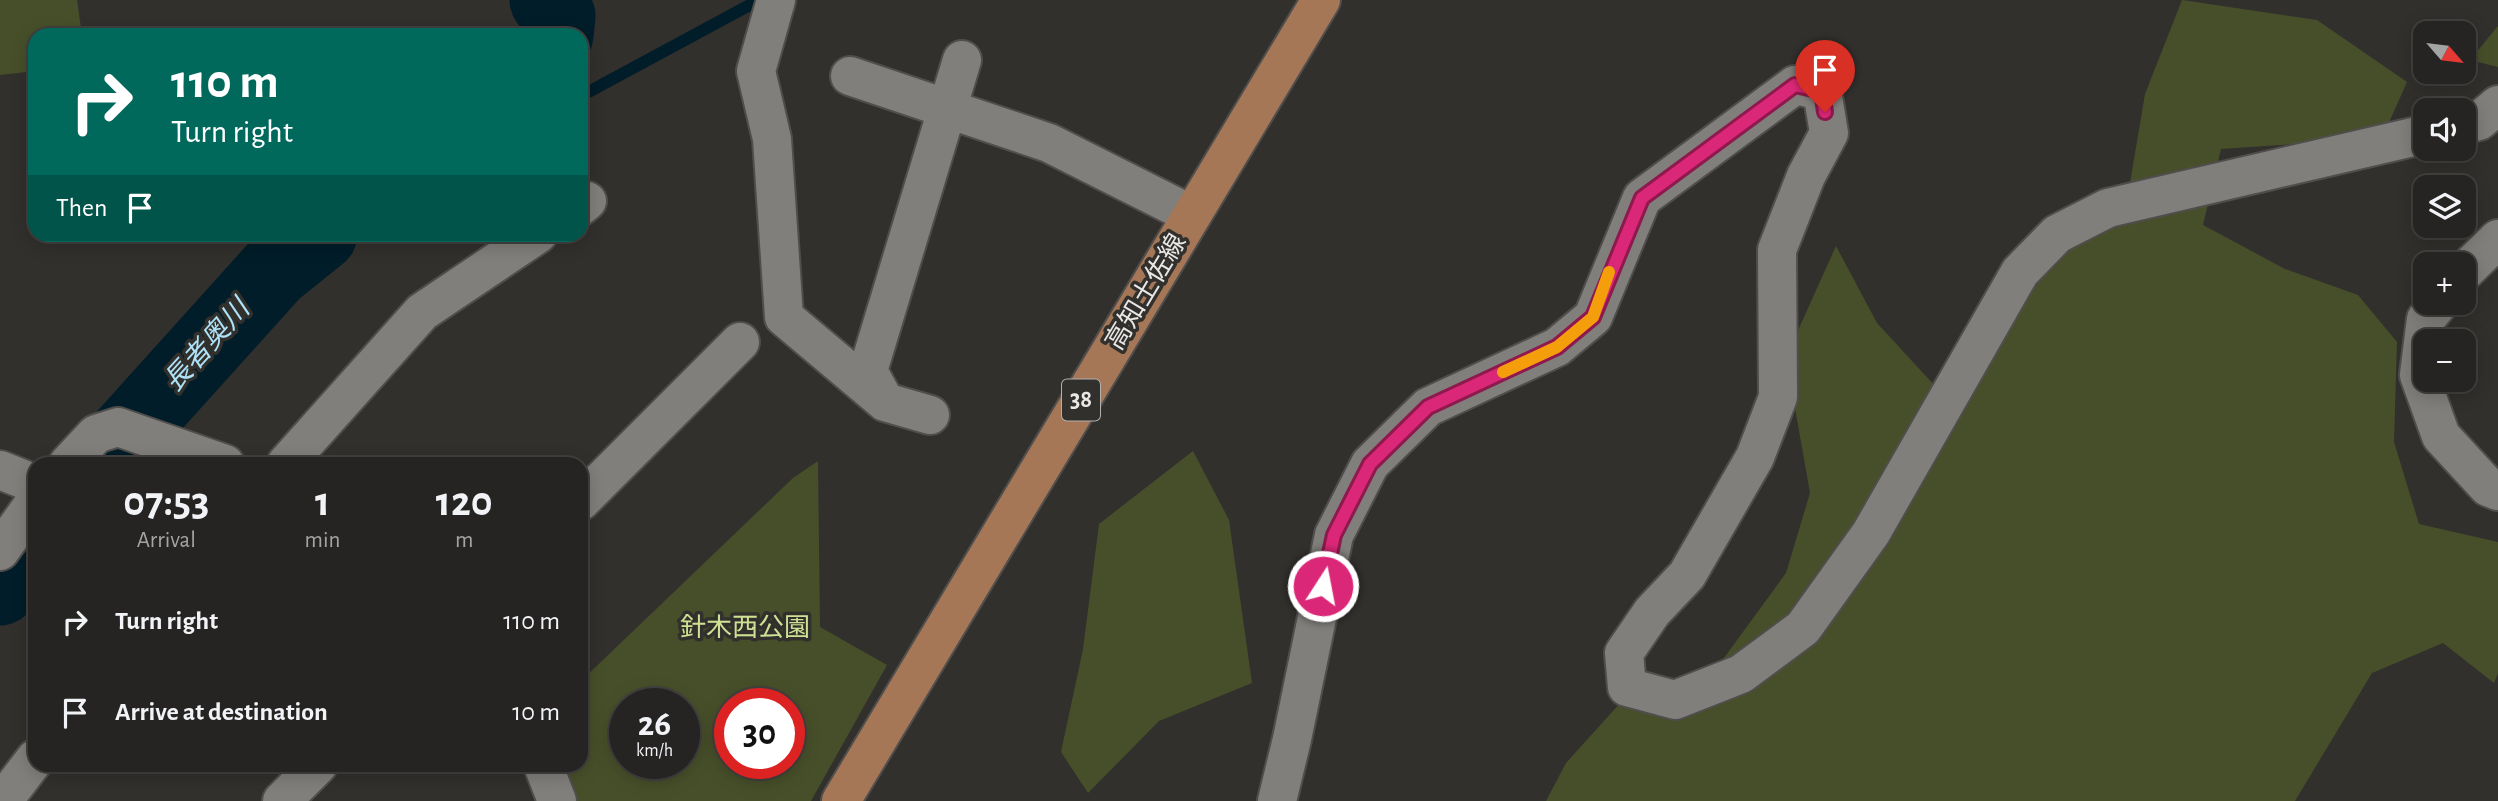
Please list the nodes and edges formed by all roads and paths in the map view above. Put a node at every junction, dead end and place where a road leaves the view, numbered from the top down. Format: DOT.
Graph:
graph roads {
  1 [pos="1321,0"];
  2 [pos="776,1"];
  3 [pos="962,60"];
  4 [pos="850,76"];
  5 [pos="2498,105"];
  6 [pos="947,108"];
  7 [pos="2476,122"];
  8 [pos="2413,137"];
  9 [pos="1192,215"];
  10 [pos="2498,239"];
  11 [pos="526,242"];
  12 [pos="2476,260"];
  13 [pos="2429,315"];
  14 [pos="740,342"];
  15 [pos="885,402"];
  16 [pos="930,415"];
  17 [pos="75,457"];
  18 [pos="204,457"];
  19 [pos="292,457"];
  20 [pos="0,470"];
  21 [pos="28,481"];
  22 [pos="2498,491"];
  23 [pos="588,494"];
  24 [pos="28,512"];
  25 [pos="0,551"];
  26 [pos="28,768"];
  27 [pos="311,772"];
  28 [pos="546,772"];
  29 [pos="3,801"];
  30 [pos="282,801"];
  31 [pos="557,801"];
  32 [pos="841,801"];
  33 [pos="1277,801"];
  1 -- 9 [label="main road, 高知土佐線 / 38"];
  2 -- 15 [label="street"];
  3 -- 6 [label="street"];
  4 -- 6 [label="street"];
  5 -- 7 [label="street"];
  6 -- 9 [label="street"];
  6 -- 15 [label="street"];
  8 -- 33 [label="street"];
  9 -- 32 [label="main road, 高知土佐線 / 38"];
  10 -- 12 [label="street"];
  11 -- 19 [label="street"];
  13 -- 22 [label="street"];
  14 -- 23 [label="street"];
  15 -- 16 [label="street"];
  17 -- 18 [label="street"];
  20 -- 21 [label="street"];
  24 -- 25 [label="street"];
  26 -- 29 [label="street"];
  27 -- 30 [label="street"];
  28 -- 31 [label="street"];
}
